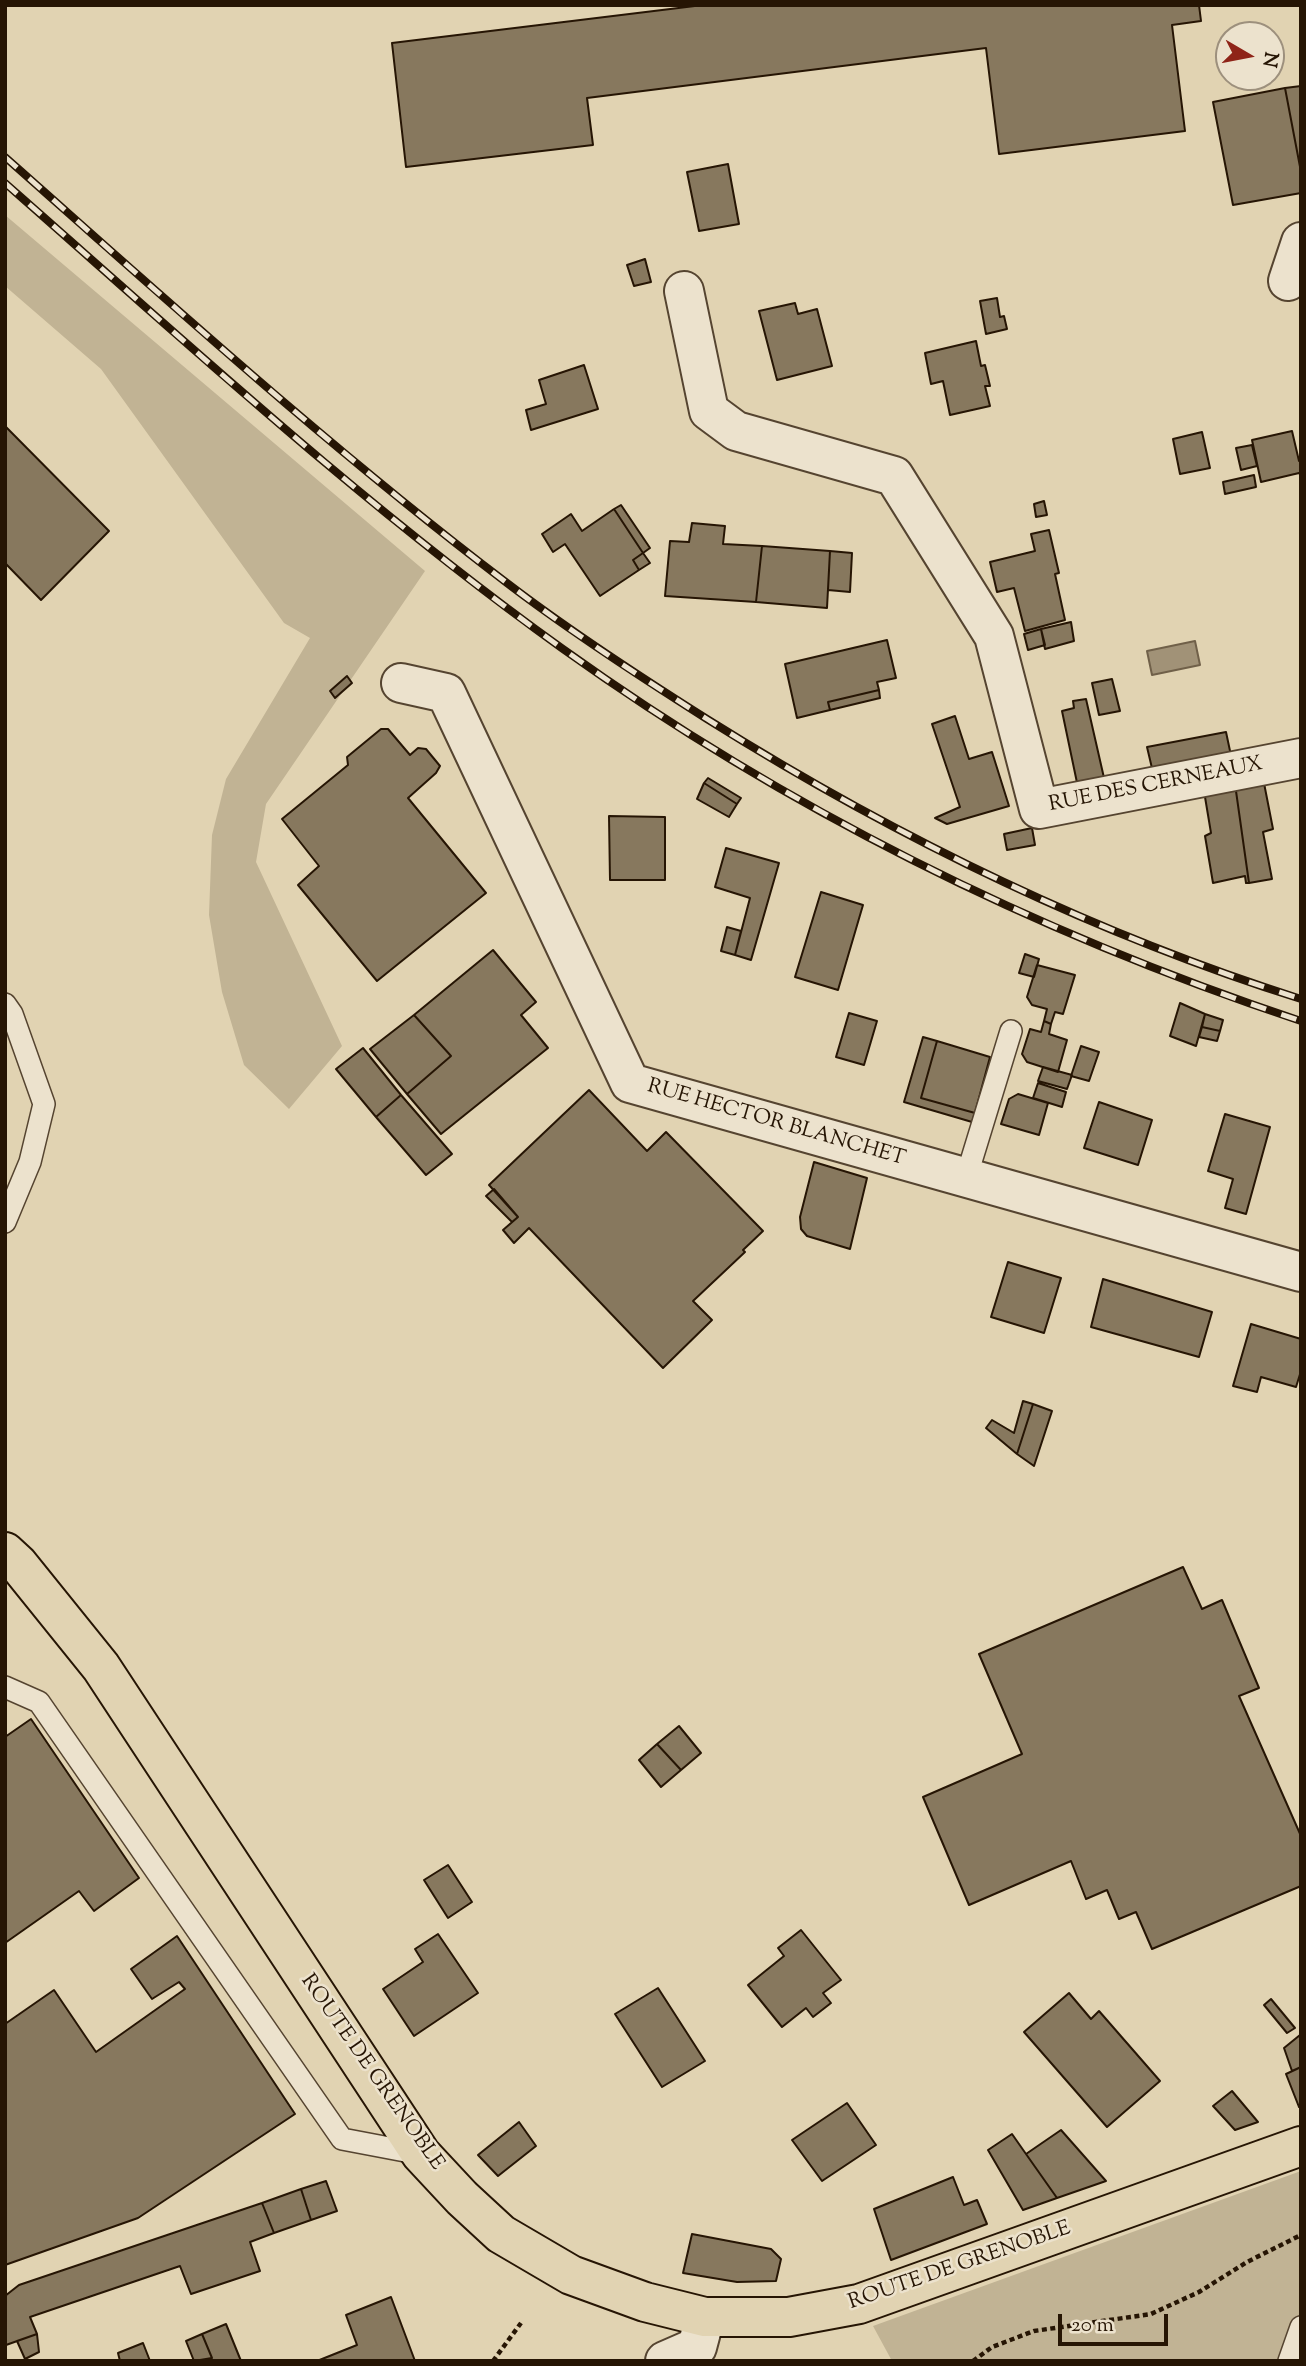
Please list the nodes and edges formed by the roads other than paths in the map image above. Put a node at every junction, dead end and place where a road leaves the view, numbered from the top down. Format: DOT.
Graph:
graph roads {
  1 [pos="1301,242"];
  2 [pos="1288,281"];
  3 [pos="684,291"];
  4 [pos="401,683"];
  5 [pos="1301,758"];
  6 [pos="5,1004"];
  7 [pos="1012,1031"];
  8 [pos="966,1178"];
  9 [pos="5,1222"];
  10 [pos="1301,1272"];
  11 [pos="5,1552"];
  12 [pos="5,1687"];
  13 [pos="1301,2146"];
  14 [pos="421,2154"];
  15 [pos="705,2317"];
  16 [pos="1301,2327"];
  17 [pos="665,2361"];
  18 [pos="1289,2361"];
  1 -- 2 [label="street"];
  3 -- 5 [label="street, RUE DES CERNEAUX"];
  4 -- 8 [label="street, RUE HECTOR BLANCHET"];
  6 -- 9 [label="lane"];
  7 -- 8 [label="lane"];
  8 -- 10 [label="street, RUE HECTOR BLANCHET"];
  11 -- 14 [label="main road, ROUTE DE GRENOBLE"];
  12 -- 14 [label="lane"];
  13 -- 15 [label="main road, ROUTE DE GRENOBLE"];
  14 -- 15 [label="main road, ROUTE DE GRENOBLE"];
  15 -- 17 [label="street"];
  16 -- 18 [label="lane"];
}
